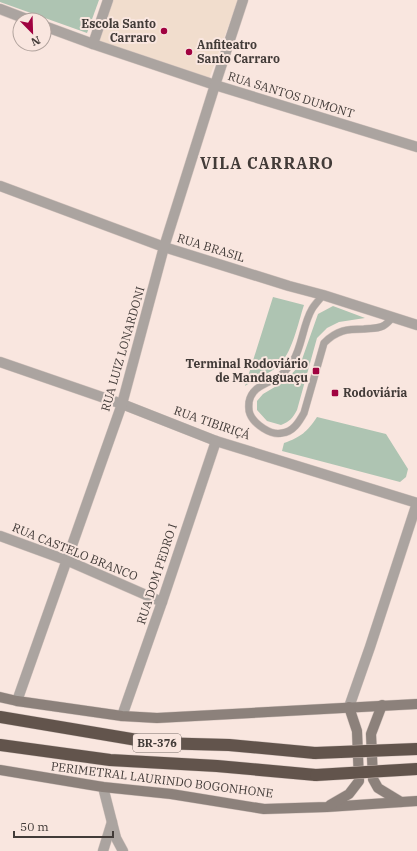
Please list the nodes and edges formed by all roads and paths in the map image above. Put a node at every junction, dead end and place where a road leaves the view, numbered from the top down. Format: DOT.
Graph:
graph roads {
  1 [pos="108,0"];
  2 [pos="243,0"];
  3 [pos="0,9"];
  4 [pos="12,14"];
  5 [pos="52,29"];
  6 [pos="93,44"];
  7 [pos="215,85"];
  8 [pos="417,147"];
  9 [pos="0,186"];
  10 [pos="164,247"];
  11 [pos="323,295"];
  12 [pos="393,317"];
  13 [pos="417,325"];
  14 [pos="0,362"];
  15 [pos="122,404"];
  16 [pos="216,441"];
  17 [pos="417,503"];
  18 [pos="0,536"];
  19 [pos="66,560"];
  20 [pos="162,602"];
  21 [pos="0,697"];
  22 [pos="17,701"];
  23 [pos="417,704"];
  24 [pos="382,705"];
  25 [pos="349,707"];
  26 [pos="122,716"];
  27 [pos="0,717"];
  28 [pos="0,744"];
  29 [pos="417,749"];
  30 [pos="417,769"];
  31 [pos="0,770"];
  32 [pos="103,787"];
  33 [pos="417,801"];
  34 [pos="400,802"];
  35 [pos="327,807"];
  36 [pos="112,822"];
  37 [pos="103,851"];
  38 [pos="123,851"];
  1 -- 6 [label="street"];
  2 -- 7 [label="street, RUA LUIZ LONARDONI"];
  3 -- 4 [label="street"];
  5 -- 6 [label="street, RUA SANTOS DUMONT"];
  6 -- 7 [label="street, RUA SANTOS DUMONT"];
  7 -- 8 [label="street, RUA SANTOS DUMONT"];
  7 -- 10 [label="street, RUA LUIZ LONARDONI"];
  9 -- 10 [label="street, RUA BRASIL"];
  10 -- 11 [label="street, RUA BRASIL"];
  10 -- 15 [label="street, RUA LUIZ LONARDONI"];
  11 -- 12 [label="street, RUA BRASIL"];
  11 -- 12 [label="lane"];
  12 -- 13 [label="street, RUA BRASIL"];
  14 -- 15 [label="street, RUA TIBIRIÇÁ"];
  15 -- 16 [label="street, RUA TIBIRIÇÁ"];
  15 -- 19 [label="street, RUA LUIZ LONARDONI"];
  16 -- 17 [label="street, RUA TIBIRIÇÁ"];
  16 -- 20 [label="street, RUA DOM PEDRO I"];
  17 -- 25 [label="street"];
  18 -- 19 [label="street, RUA CASTELO BRANCO"];
  19 -- 20 [label="street, RUA CASTELO BRANCO"];
  19 -- 22 [label="street, RUA LUIZ LONARDONI"];
  20 -- 26 [label="street, RUA DOM PEDRO I"];
  21 -- 22 [label="main road"];
  22 -- 26 [label="main road"];
  23 -- 24 [label="main road"];
  24 -- 25 [label="main road"];
  24 -- 34 [label="main road"];
  25 -- 26 [label="main road"];
  25 -- 35 [label="main road"];
  27 -- 29 [label="highway, BR-376, bridge"];
  28 -- 30 [label="highway, BR-376, bridge"];
  31 -- 32 [label="main road, PERIMETRAL LAURINDO BOGONHONE"];
  32 -- 35 [label="main road, PERIMETRAL LAURINDO BOGONHONE"];
  32 -- 36 [label="street"];
  33 -- 34 [label="main road, PERIMETRAL LAURINDO BOGONHONE"];
  34 -- 35 [label="main road, PERIMETRAL LAURINDO BOGONHONE"];
  36 -- 37 [label="street"];
  36 -- 38 [label="street"];
}
